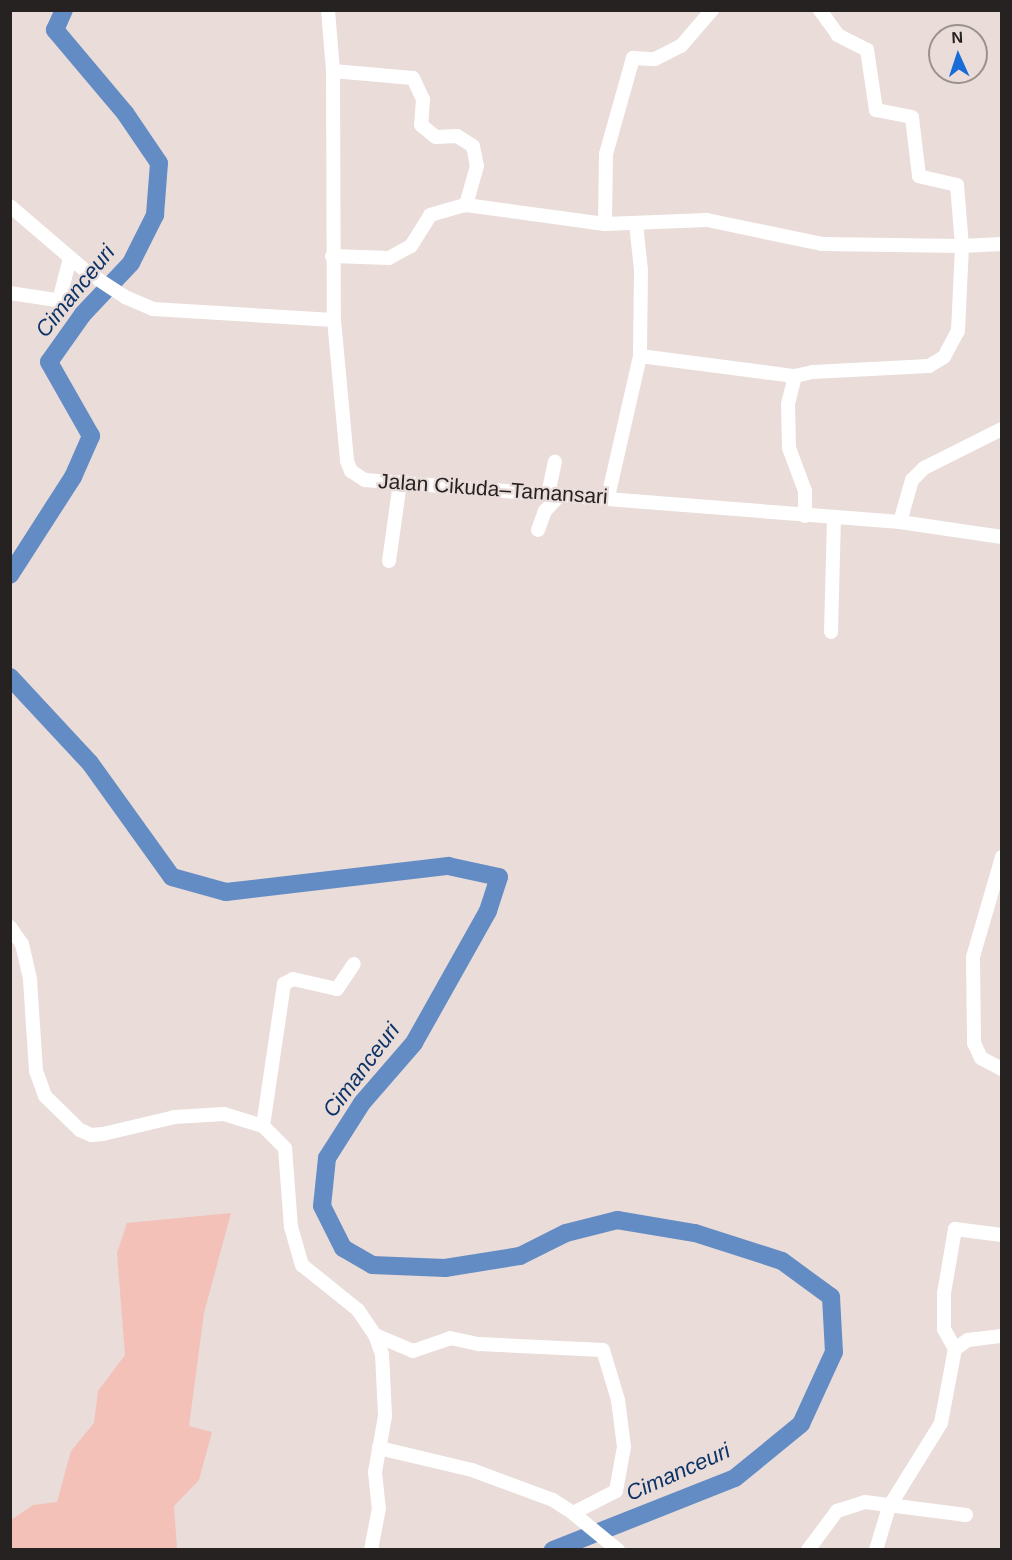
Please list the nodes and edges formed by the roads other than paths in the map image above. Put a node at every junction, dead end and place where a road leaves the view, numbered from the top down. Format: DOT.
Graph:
graph roads {
  1 [pos="328,10"];
  2 [pos="820,10"];
  3 [pos="709,12"];
  4 [pos="333,70"];
  5 [pos="466,205"];
  6 [pos="10,206"];
  7 [pos="604,224"];
  8 [pos="636,224"];
  9 [pos="1002,244"];
  10 [pos="962,246"];
  11 [pos="332,256"];
  12 [pos="70,258"];
  13 [pos="10,293"];
  14 [pos="334,320"];
  15 [pos="640,356"];
  16 [pos="795,376"];
  17 [pos="1002,429"];
  18 [pos="555,462"];
  19 [pos="400,483"];
  20 [pos="554,494"];
  21 [pos="608,497"];
  22 [pos="805,516"];
  23 [pos="834,518"];
  24 [pos="900,522"];
  25 [pos="538,530"];
  26 [pos="1002,537"];
  27 [pos="390,561"];
  28 [pos="831,632"];
  29 [pos="1002,857"];
  30 [pos="10,927"];
  31 [pos="354,964"];
  32 [pos="1002,1069"];
  33 [pos="263,1126"];
  34 [pos="1002,1235"];
  35 [pos="375,1335"];
  36 [pos="1002,1336"];
  37 [pos="955,1349"];
  38 [pos="379,1448"];
  39 [pos="889,1507"];
  40 [pos="574,1514"];
  41 [pos="966,1515"];
  42 [pos="617,1549"];
  43 [pos="371,1550"];
  44 [pos="808,1550"];
  45 [pos="876,1550"];
  1 -- 4 [label="street"];
  2 -- 10 [label="street"];
  3 -- 7 [label="street"];
  4 -- 5 [label="street"];
  4 -- 11 [label="street"];
  5 -- 7 [label="street"];
  5 -- 11 [label="street"];
  6 -- 12 [label="street"];
  7 -- 8 [label="street"];
  8 -- 10 [label="street"];
  8 -- 15 [label="street"];
  9 -- 10 [label="street"];
  10 -- 16 [label="street"];
  11 -- 14 [label="street"];
  12 -- 13 [label="street"];
  12 -- 14 [label="street"];
  14 -- 19 [label="street, Jalan Cikuda–Tamansari"];
  15 -- 16 [label="street"];
  15 -- 21 [label="street"];
  16 -- 22 [label="street"];
  17 -- 24 [label="street"];
  18 -- 20 [label="street"];
  19 -- 20 [label="street, Jalan Cikuda–Tamansari"];
  19 -- 27 [label="street"];
  20 -- 21 [label="street, Jalan Cikuda–Tamansari"];
  20 -- 25 [label="street"];
  21 -- 22 [label="street, Jalan Cikuda–Tamansari"];
  22 -- 23 [label="street, Jalan Cikuda–Tamansari"];
  23 -- 24 [label="street, Jalan Cikuda–Tamansari"];
  23 -- 28 [label="street"];
  24 -- 26 [label="street, Jalan Cikuda–Tamansari"];
  29 -- 32 [label="street"];
  30 -- 33 [label="street"];
  31 -- 33 [label="street"];
  33 -- 35 [label="street"];
  34 -- 37 [label="street"];
  35 -- 38 [label="street"];
  35 -- 38 [label="street"];
  36 -- 37 [label="street"];
  37 -- 39 [label="street"];
  38 -- 43 [label="street"];
  39 -- 41 [label="street"];
  39 -- 44 [label="street"];
  39 -- 45 [label="street"];
  40 -- 42 [label="street"];
}
